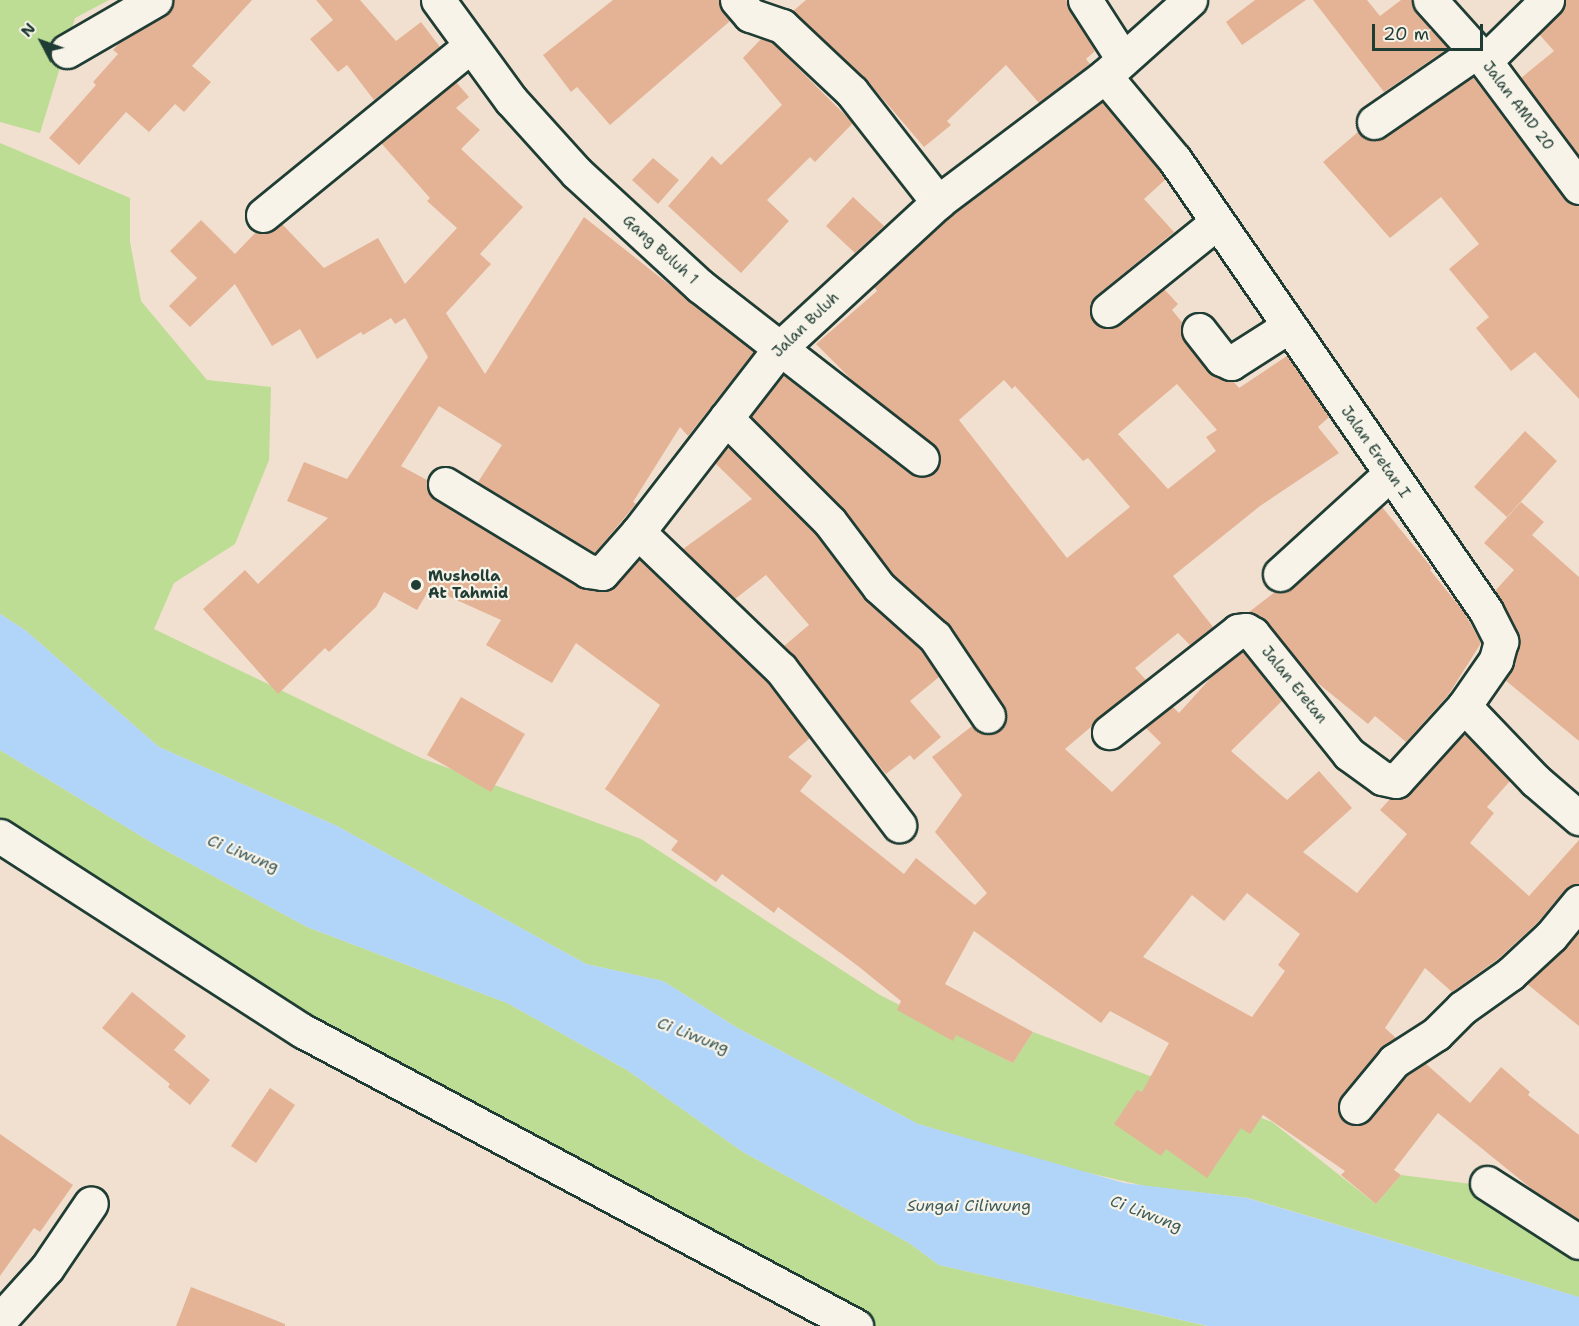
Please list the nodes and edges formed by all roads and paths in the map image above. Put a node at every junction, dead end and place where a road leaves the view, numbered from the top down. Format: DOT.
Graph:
graph roads {
  1 [pos="155,0"];
  2 [pos="438,0"];
  3 [pos="738,0"];
  4 [pos="1085,0"];
  5 [pos="1190,0"];
  6 [pos="1430,0"];
  7 [pos="1547,0"];
  8 [pos="469,47"];
  9 [pos="67,51"];
  10 [pos="1481,56"];
  11 [pos="1114,68"];
  12 [pos="1374,122"];
  13 [pos="1579,187"];
  14 [pos="938,202"];
  15 [pos="263,215"];
  16 [pos="1217,222"];
  17 [pos="1108,310"];
  18 [pos="1289,326"];
  19 [pos="1199,330"];
  20 [pos="781,347"];
  21 [pos="726,418"];
  22 [pos="922,459"];
  23 [pos="1390,474"];
  24 [pos="445,484"];
  25 [pos="638,532"];
  26 [pos="1280,574"];
  27 [pos="1464,706"];
  28 [pos="988,716"];
  29 [pos="1109,732"];
  30 [pos="1579,818"];
  31 [pos="899,825"];
  32 [pos="0,836"];
  33 [pos="1579,902"];
  34 [pos="1356,1107"];
  35 [pos="1487,1183"];
  36 [pos="91,1203"];
  37 [pos="1579,1242"];
  38 [pos="0,1320"];
  39 [pos="856,1326"];
  1 -- 9 [label="street"];
  2 -- 8 [label="street, Gang Buluh 1"];
  3 -- 14 [label="street"];
  4 -- 11 [label="street, Jalan Eretan I"];
  5 -- 11 [label="street, Jalan Buluh"];
  6 -- 10 [label="street, Jalan AMD 20"];
  7 -- 10 [label="street"];
  8 -- 15 [label="street"];
  8 -- 20 [label="street, Gang Buluh 1"];
  10 -- 12 [label="street"];
  10 -- 13 [label="street, Jalan AMD 20"];
  11 -- 14 [label="street, Jalan Buluh"];
  11 -- 16 [label="street, Jalan Eretan I"];
  14 -- 20 [label="street, Jalan Buluh"];
  16 -- 17 [label="street"];
  16 -- 18 [label="street, Jalan Eretan I"];
  18 -- 19 [label="street"];
  18 -- 23 [label="street, Jalan Eretan I"];
  20 -- 21 [label="street, Jalan Buluh"];
  20 -- 22 [label="street, Gang Buluh 1"];
  21 -- 25 [label="street, Jalan Buluh"];
  21 -- 28 [label="street"];
  23 -- 26 [label="street"];
  23 -- 27 [label="street, Jalan Eretan I"];
  24 -- 25 [label="street, Jalan Buluh"];
  25 -- 31 [label="street"];
  27 -- 29 [label="street, Jalan Eretan"];
  27 -- 30 [label="street"];
  32 -- 39 [label="street"];
  33 -- 34 [label="street"];
  35 -- 37 [label="street"];
  36 -- 38 [label="street"];
}
